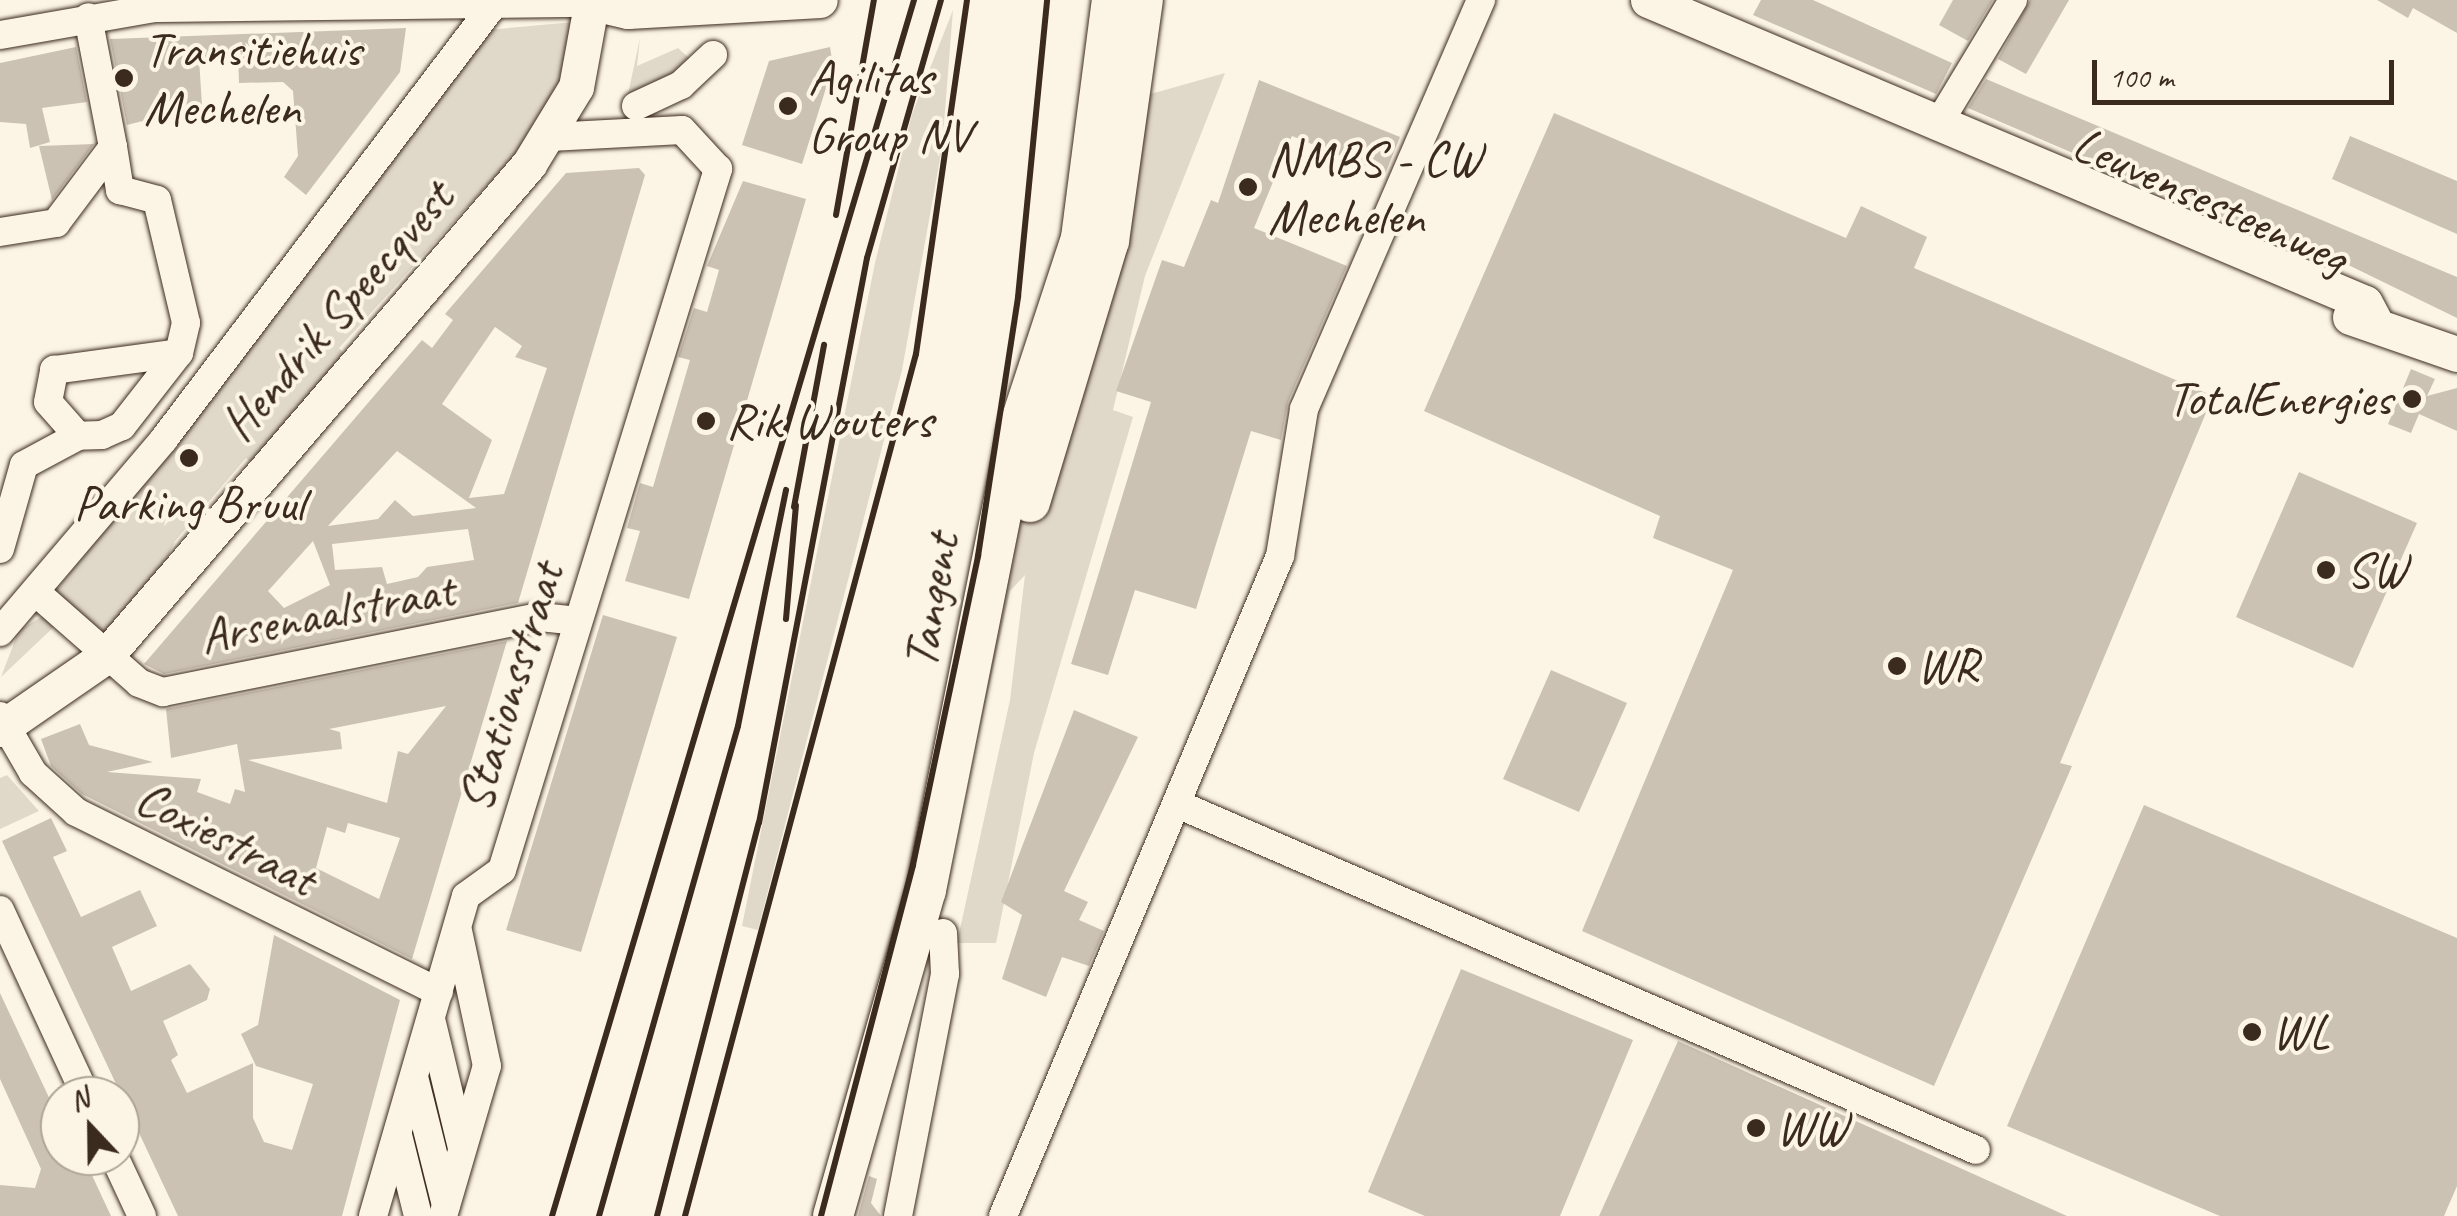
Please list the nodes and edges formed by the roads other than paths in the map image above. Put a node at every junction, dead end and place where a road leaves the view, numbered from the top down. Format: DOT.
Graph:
graph roads {
  1 [pos="820,0"];
  2 [pos="1112,0"];
  3 [pos="1142,0"];
  4 [pos="1480,0"];
  5 [pos="1648,0"];
  6 [pos="2014,0"];
  7 [pos="433,1"];
  8 [pos="595,1"];
  9 [pos="486,3"];
  10 [pos="88,17"];
  11 [pos="1,32"];
  12 [pos="713,54"];
  13 [pos="636,106"];
  14 [pos="1937,126"];
  15 [pos="550,138"];
  16 [pos="113,148"];
  17 [pos="0,232"];
  18 [pos="179,353"];
  19 [pos="2457,354"];
  20 [pos="78,436"];
  21 [pos="0,549"];
  22 [pos="40,594"];
  23 [pos="576,621"];
  24 [pos="2,634"];
  25 [pos="106,656"];
  26 [pos="2,724"];
  27 [pos="1182,806"];
  28 [pos="0,910"];
  29 [pos="457,924"];
  30 [pos="943,933"];
  31 [pos="434,1005"];
  32 [pos="422,1046"];
  33 [pos="77,1076"];
  34 [pos="414,1076"];
  35 [pos="406,1104"];
  36 [pos="471,1122"];
  37 [pos="397,1134"];
  38 [pos="462,1150"];
  39 [pos="1976,1150"];
  40 [pos="389,1162"];
  41 [pos="123,1176"];
  42 [pos="454,1178"];
  43 [pos="380,1208"];
  44 [pos="441,1213"];
  45 [pos="142,1216"];
  46 [pos="403,1216"];
  47 [pos="418,1216"];
  48 [pos="833,1216"];
  49 [pos="863,1216"];
  50 [pos="898,1216"];
  51 [pos="1003,1216"];
  1 -- 8 [label="main road"];
  2 -- 48 [label="highway, Tangent"];
  3 -- 30 [label="highway, Tangent"];
  4 -- 27 [label="street"];
  5 -- 14 [label="main road, Leuvensesteenweg"];
  6 -- 14 [label="street"];
  7 -- 9 [label="street"];
  7 -- 10 [label="street"];
  8 -- 9 [label="street"];
  8 -- 15 [label="main road, Hendrik Speecqvest"];
  9 -- 22 [label="street, Hendrik Speecqvest"];
  10 -- 11 [label="street"];
  10 -- 16 [label="street"];
  12 -- 13 [label="street"];
  14 -- 19 [label="main road, Leuvensesteenweg"];
  15 -- 23 [label="street, Stationsstraat"];
  15 -- 25 [label="main road, Hendrik Speecqvest"];
  16 -- 17 [label="street"];
  16 -- 18 [label="street"];
  18 -- 20 [label="street"];
  18 -- 20 [label="street"];
  20 -- 21 [label="street"];
  22 -- 24 [label="street, Hendrik Speecqvest"];
  22 -- 25 [label="street"];
  23 -- 25 [label="street, Arsenaalstraat"];
  23 -- 29 [label="street, Stationsstraat"];
  25 -- 26 [label="main road, Hendrik Speecqvest"];
  26 -- 31 [label="street, Coxiestraat"];
  27 -- 39 [label="street"];
  27 -- 51 [label="street"];
  28 -- 33 [label="street"];
  29 -- 31 [label="street, Stationsstraat"];
  29 -- 36 [label="street"];
  30 -- 49 [label="highway, Tangent"];
  30 -- 50 [label="street"];
  31 -- 32 [label="street, Stationsstraat"];
  31 -- 36 [label="street"];
  31 -- 38 [label="street"];
  32 -- 34 [label="street, Stationsstraat"];
  32 -- 42 [label="street"];
  34 -- 35 [label="street, Stationsstraat"];
  34 -- 44 [label="street"];
  35 -- 37 [label="street, Stationsstraat"];
  35 -- 44 [label="street"];
  36 -- 38 [label="street"];
  37 -- 40 [label="street, Stationsstraat"];
  37 -- 47 [label="street"];
  38 -- 42 [label="street"];
  40 -- 43 [label="street, Stationsstraat"];
  40 -- 46 [label="street"];
  41 -- 45 [label="street"];
  42 -- 44 [label="street"];
}
